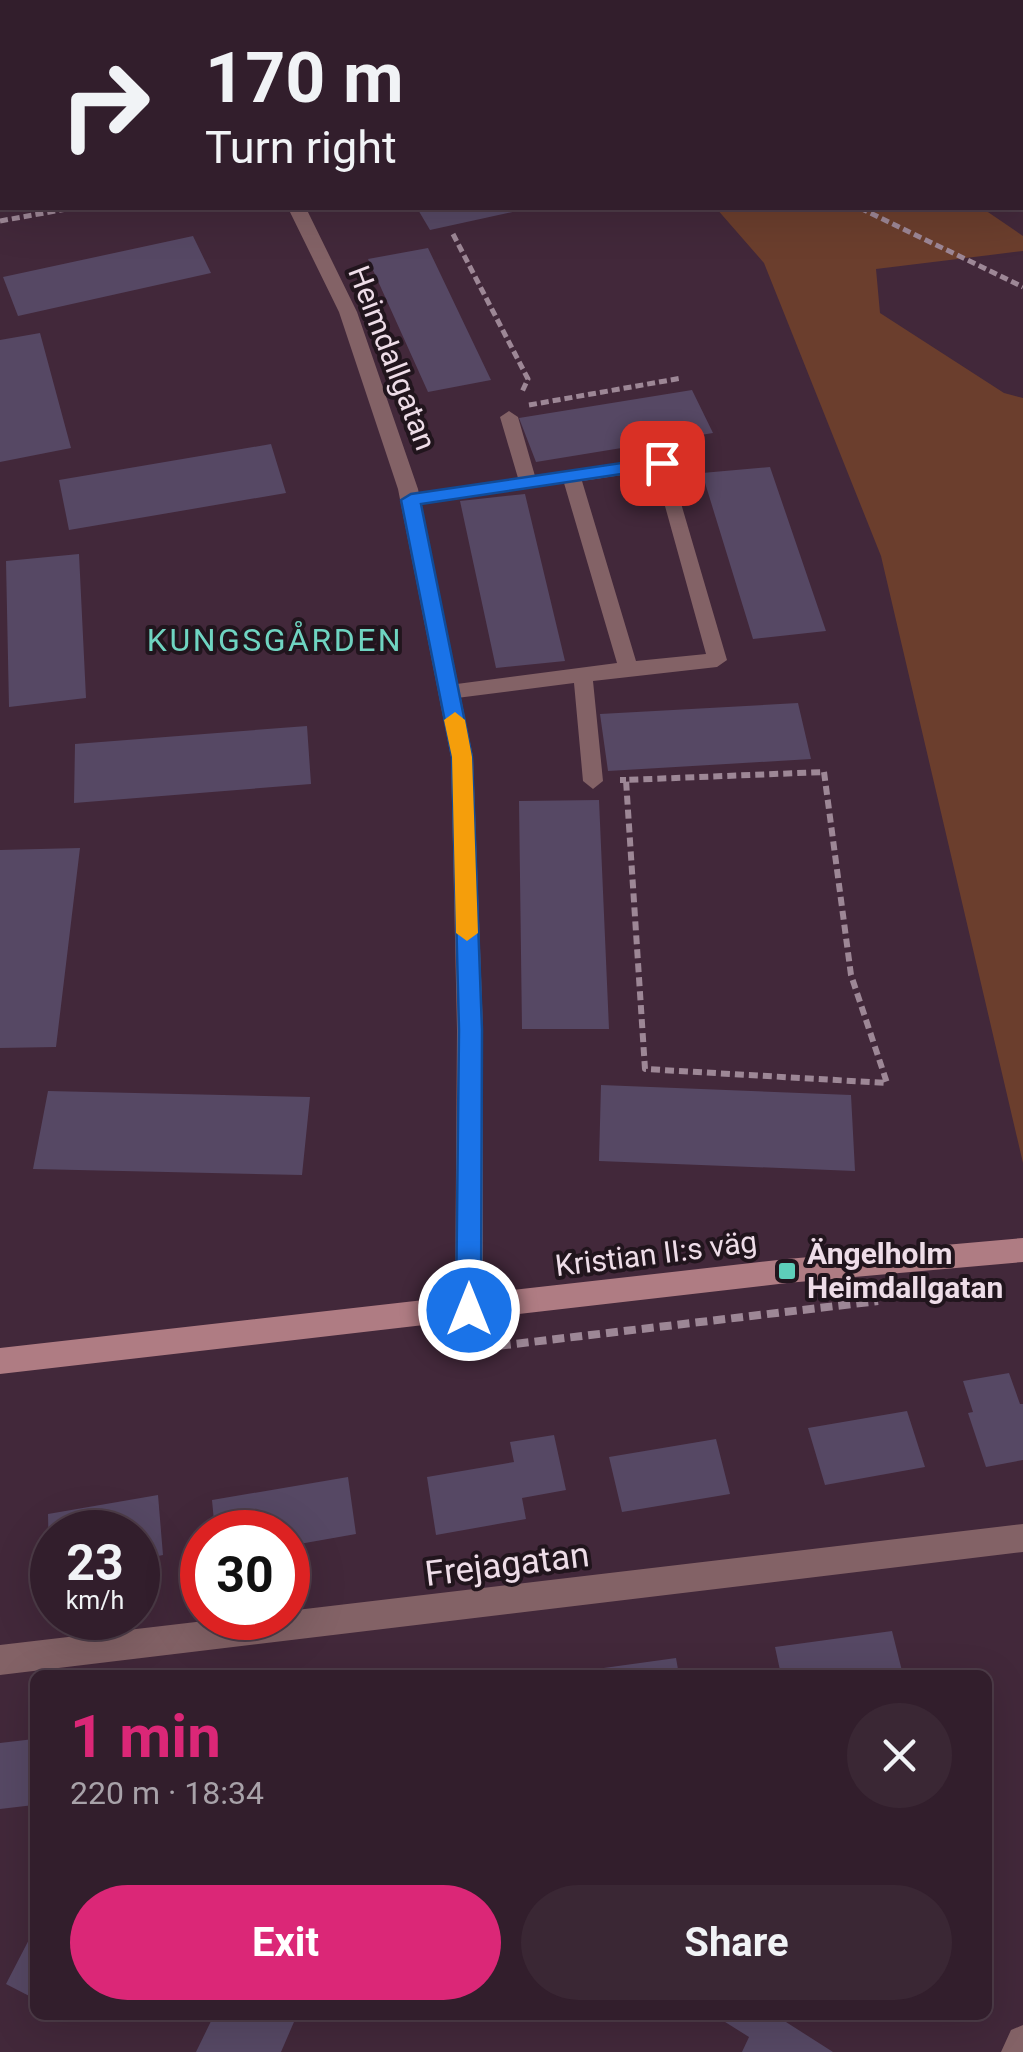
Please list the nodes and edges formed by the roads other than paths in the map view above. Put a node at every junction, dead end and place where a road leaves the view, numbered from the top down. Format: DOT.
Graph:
graph roads {
  1 [pos="299,210"];
  2 [pos="508,417"];
  3 [pos="571,476"];
  4 [pos="528,483"];
  5 [pos="411,500"];
  6 [pos="628,670"];
  7 [pos="583,675"];
  8 [pos="449,692"];
  9 [pos="593,782"];
  10 [pos="1023,1250"];
  11 [pos="469,1310"];
  12 [pos="0,1361"];
  13 [pos="1023,1538"];
  14 [pos="0,1660"];
  15 [pos="1023,2042"];
  16 [pos="1018,2052"];
  1 -- 5 [label="street, Heimdallgatan"];
  2 -- 4 [label="lane"];
  3 -- 4 [label="lane"];
  3 -- 6 [label="lane"];
  3 -- 6 [label="lane"];
  4 -- 5 [label="lane"];
  5 -- 8 [label="street, Heimdallgatan"];
  6 -- 7 [label="lane"];
  7 -- 8 [label="lane"];
  7 -- 9 [label="lane"];
  8 -- 11 [label="street, Heimdallgatan"];
  10 -- 11 [label="street, Kristian II:s väg"];
  11 -- 12 [label="street, Kristian II:s väg"];
  13 -- 14 [label="street, Frejagatan"];
  15 -- 16 [label="street"];
}
